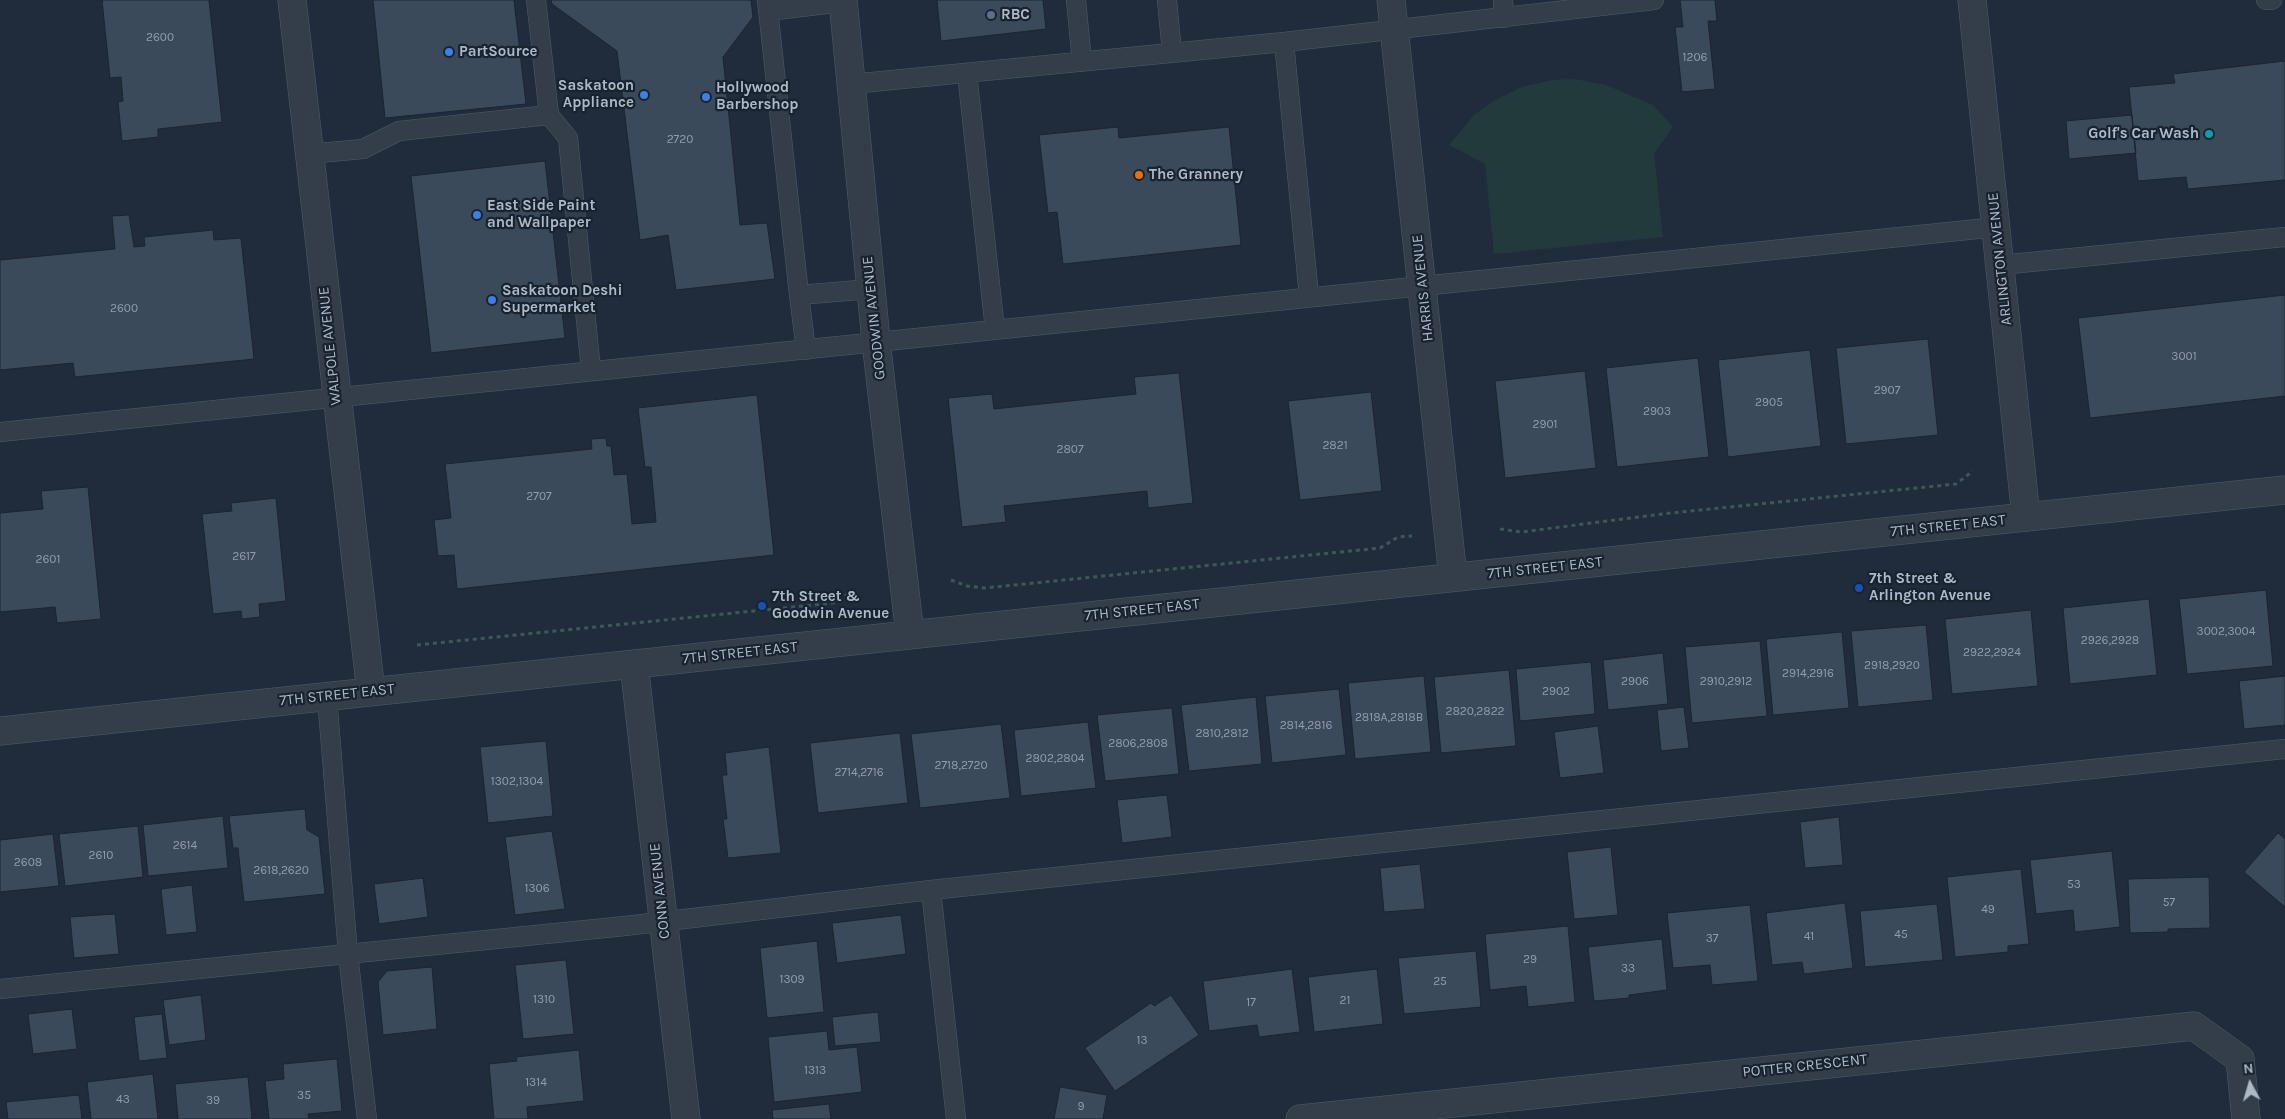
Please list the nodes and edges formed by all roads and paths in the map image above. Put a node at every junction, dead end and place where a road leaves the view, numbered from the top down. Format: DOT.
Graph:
graph roads {
  1 [pos="292,0"];
  2 [pos="536,0"];
  3 [pos="1076,0"];
  4 [pos="1167,0"];
  5 [pos="1391,0"];
  6 [pos="1654,0"];
  7 [pos="1972,0"];
  8 [pos="2266,0"];
  9 [pos="2272,0"];
  10 [pos="843,1"];
  11 [pos="768,5"];
  12 [pos="1504,9"];
  13 [pos="1394,30"];
  14 [pos="1284,42"];
  15 [pos="1172,53"];
  16 [pos="1082,62"];
  17 [pos="967,73"];
  18 [pos="851,84"];
  19 [pos="549,115"];
  20 [pos="308,154"];
  21 [pos="1997,227"];
  22 [pos="2285,237"];
  23 [pos="2000,265"];
  24 [pos="1423,285"];
  25 [pos="871,289"];
  26 [pos="798,295"];
  27 [pos="1309,296"];
  28 [pos="995,330"];
  29 [pos="876,342"];
  30 [pos="806,350"];
  31 [pos="591,372"];
  32 [pos="336,398"];
  33 [pos="0,432"];
  34 [pos="1973,471"];
  35 [pos="2285,490"];
  36 [pos="2026,518"];
  37 [pos="1500,529"];
  38 [pos="1412,536"];
  39 [pos="1454,577"];
  40 [pos="952,580"];
  41 [pos="852,591"];
  42 [pos="910,636"];
  43 [pos="417,645"];
  44 [pos="634,664"];
  45 [pos="371,692"];
  46 [pos="327,697"];
  47 [pos="0,731"];
  48 [pos="2285,749"];
  49 [pos="931,890"];
  50 [pos="663,922"];
  51 [pos="348,954"];
  52 [pos="0,989"];
  53 [pos="367,1119"];
  54 [pos="686,1119"];
  55 [pos="956,1119"];
  56 [pos="1300,1119"];
  57 [pos="2246,1119"];
  1 -- 20 [label="street, WALPOLE AVENUE"];
  2 -- 19 [label="lane"];
  3 -- 16 [label="lane"];
  4 -- 15 [label="lane"];
  5 -- 13 [label="street, HARRIS AVENUE"];
  6 -- 12 [label="lane"];
  7 -- 21 [label="street, ARLINGTON AVENUE"];
  8 -- 9 [label="lane"];
  10 -- 11 [label="lane"];
  10 -- 18 [label="street, GOODWIN AVENUE"];
  11 -- 26 [label="lane"];
  12 -- 13 [label="lane"];
  13 -- 14 [label="lane"];
  13 -- 24 [label="street, HARRIS AVENUE"];
  14 -- 15 [label="lane"];
  14 -- 27 [label="lane"];
  15 -- 16 [label="lane"];
  16 -- 17 [label="lane"];
  17 -- 18 [label="lane"];
  17 -- 28 [label="lane"];
  18 -- 25 [label="street, GOODWIN AVENUE"];
  19 -- 20 [label="lane"];
  19 -- 31 [label="lane"];
  20 -- 32 [label="street, WALPOLE AVENUE"];
  21 -- 23 [label="street, ARLINGTON AVENUE"];
  21 -- 24 [label="lane"];
  22 -- 23 [label="lane"];
  23 -- 36 [label="street, ARLINGTON AVENUE"];
  24 -- 27 [label="lane"];
  24 -- 39 [label="street, HARRIS AVENUE"];
  25 -- 26 [label="lane"];
  25 -- 29 [label="street, GOODWIN AVENUE"];
  26 -- 30 [label="lane"];
  27 -- 28 [label="lane"];
  28 -- 29 [label="lane"];
  29 -- 30 [label="lane"];
  29 -- 42 [label="street, GOODWIN AVENUE"];
  30 -- 31 [label="lane"];
  31 -- 32 [label="lane"];
  32 -- 33 [label="lane"];
  32 -- 45 [label="street, WALPOLE AVENUE"];
  34 -- 37 [label="path"];
  35 -- 36 [label="street, 7TH STREET EAST"];
  36 -- 39 [label="street, 7TH STREET EAST"];
  38 -- 40 [label="path"];
  39 -- 42 [label="street, 7TH STREET EAST"];
  41 -- 43 [label="path"];
  42 -- 44 [label="street, 7TH STREET EAST"];
  44 -- 45 [label="street, 7TH STREET EAST"];
  44 -- 50 [label="street, CONN AVENUE"];
  45 -- 46 [label="street, 7TH STREET EAST"];
  46 -- 47 [label="street, 7TH STREET EAST"];
  46 -- 51 [label="lane"];
  48 -- 49 [label="lane"];
  49 -- 50 [label="lane"];
  49 -- 55 [label="lane"];
  50 -- 51 [label="lane"];
  50 -- 54 [label="street, CONN AVENUE"];
  51 -- 52 [label="lane"];
  51 -- 53 [label="lane"];
  56 -- 57 [label="street, POTTER CRESCENT"];
}
